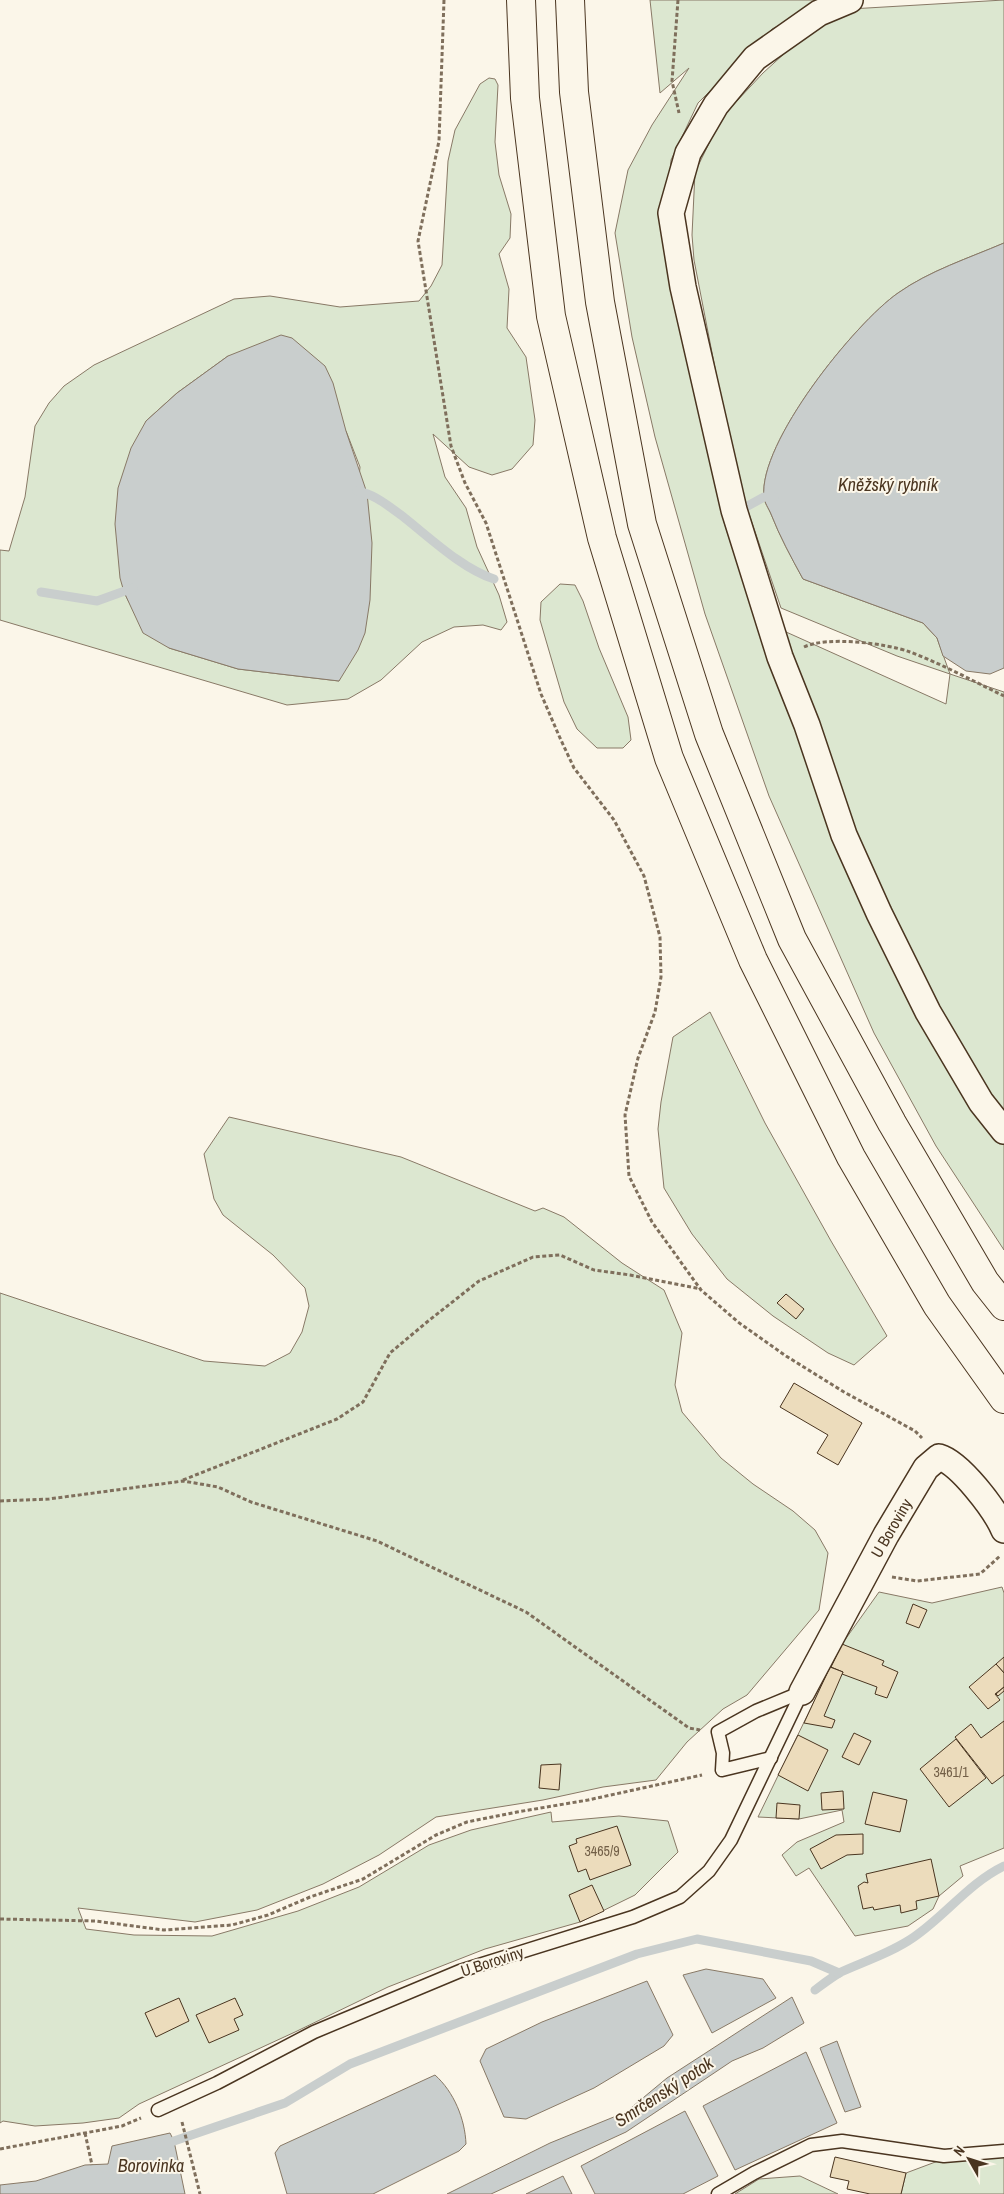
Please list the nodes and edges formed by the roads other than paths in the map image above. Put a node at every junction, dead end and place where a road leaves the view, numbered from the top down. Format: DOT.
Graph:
graph roads {
  1 [pos="521,0"];
  2 [pos="570,0"];
  3 [pos="850,0"];
  4 [pos="1004,1131"];
  5 [pos="1004,1306"];
  6 [pos="1004,1399"];
  7 [pos="1004,1530"];
  8 [pos="802,1692"];
  9 [pos="771,1758"];
  10 [pos="158,2110"];
  11 [pos="1004,2151"];
  12 [pos="718,2194"];
  1 -- 6 [label="highway"];
  2 -- 5 [label="highway"];
  3 -- 4 [label="street"];
  7 -- 8 [label="street, U Boroviny"];
  8 -- 9 [label="lane, U Boroviny"];
  8 -- 9 [label="lane"];
  9 -- 10 [label="lane, U Boroviny"];
  11 -- 12 [label="lane"];
}
